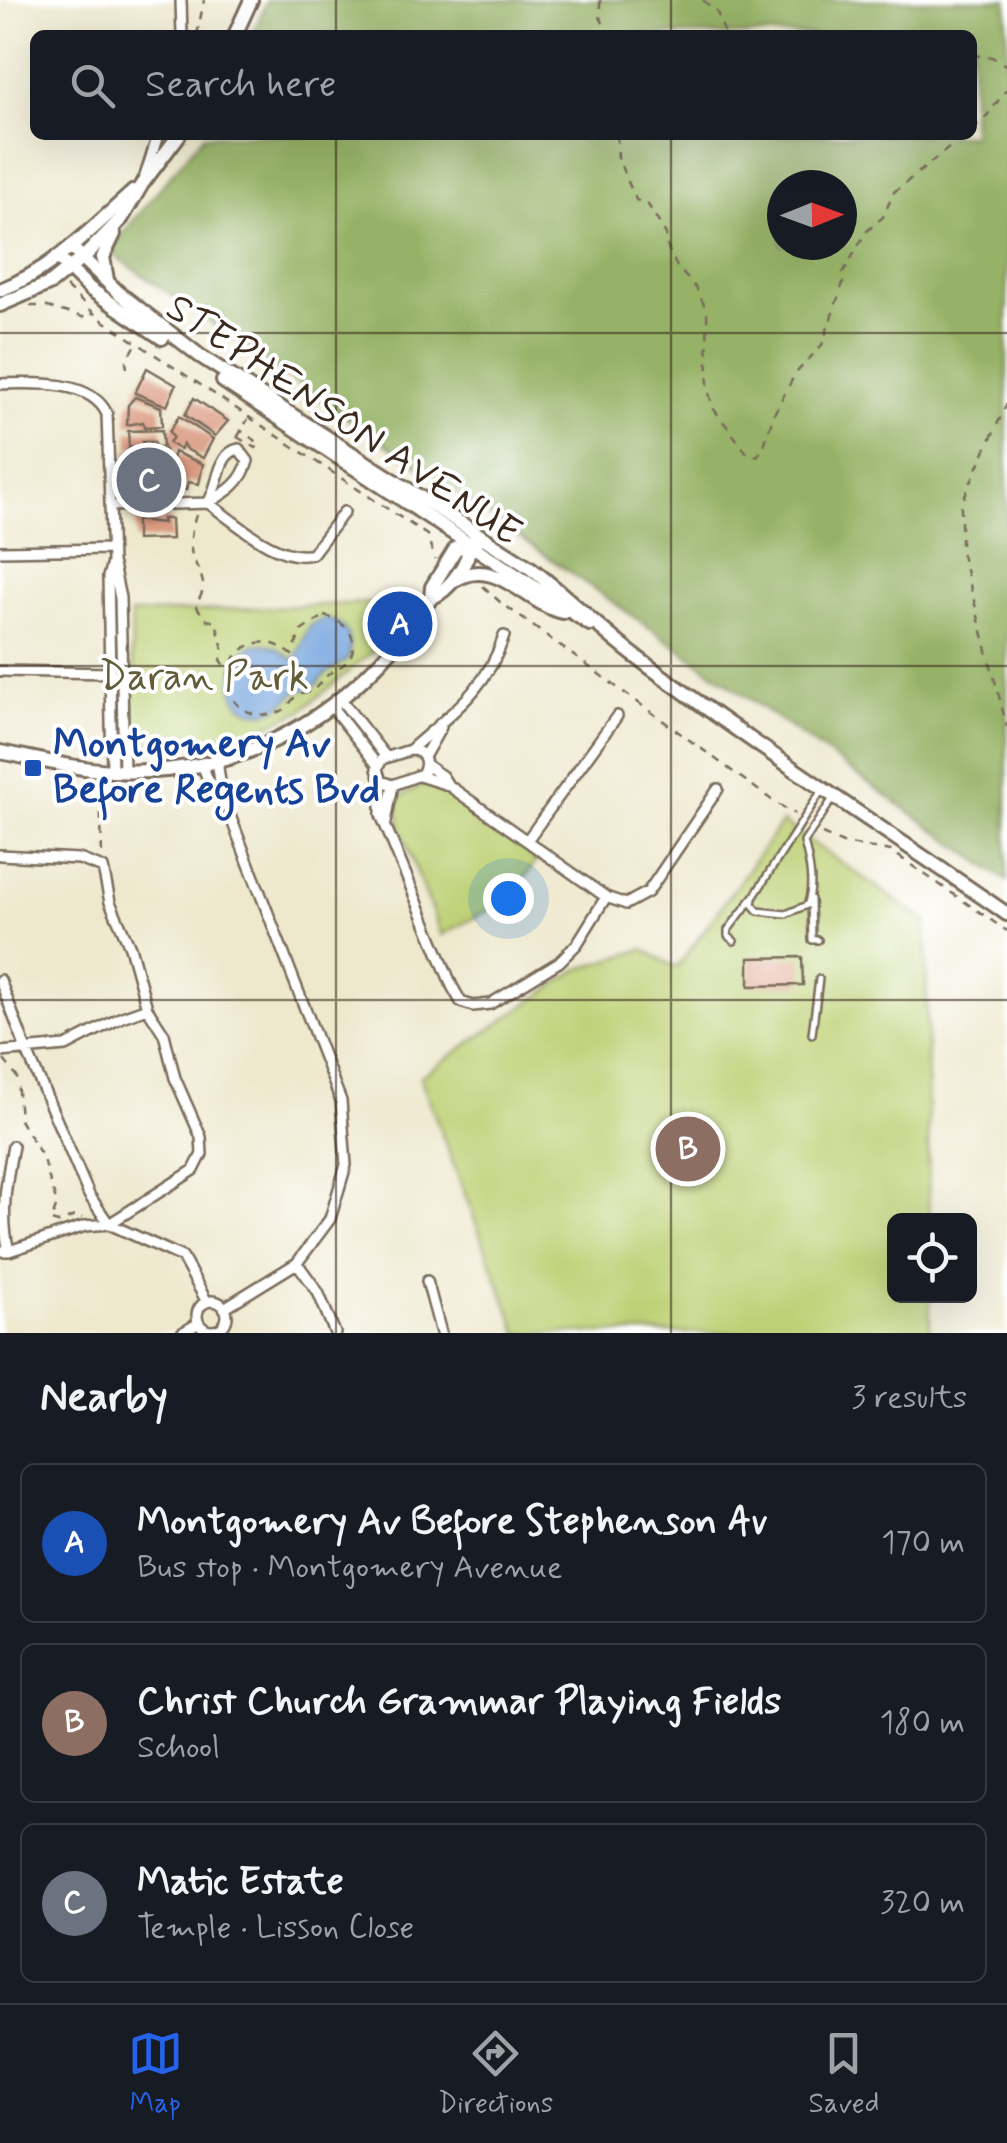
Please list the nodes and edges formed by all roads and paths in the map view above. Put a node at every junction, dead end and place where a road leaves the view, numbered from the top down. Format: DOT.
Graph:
graph roads {
  1 [pos="181,0"];
  2 [pos="204,0"];
  3 [pos="250,0"];
  4 [pos="600,0"];
  5 [pos="704,0"];
  6 [pos="182,30"];
  7 [pos="197,30"];
  8 [pos="236,30"];
  9 [pos="606,30"];
  10 [pos="723,30"];
  11 [pos="977,56"];
  12 [pos="1007,66"];
  13 [pos="1007,89"];
  14 [pos="977,124"];
  15 [pos="156,140"];
  16 [pos="175,140"];
  17 [pos="617,140"];
  18 [pos="959,140"];
  19 [pos="142,184"];
  20 [pos="122,218"];
  21 [pos="72,246"];
  22 [pos="57,258"];
  23 [pos="82,260"];
  24 [pos="69,270"];
  25 [pos="108,283"];
  26 [pos="0,290"];
  27 [pos="73,291"];
  28 [pos="0,305"];
  29 [pos="23,306"];
  30 [pos="103,310"];
  31 [pos="92,313"];
  32 [pos="86,318"];
  33 [pos="98,318"];
  34 [pos="138,342"];
  35 [pos="128,368"];
  36 [pos="0,384"];
  37 [pos="1007,403"];
  38 [pos="249,418"];
  39 [pos="238,434"];
  40 [pos="398,480"];
  41 [pos="208,503"];
  42 [pos="110,506"];
  43 [pos="344,512"];
  44 [pos="196,515"];
  45 [pos="472,546"];
  46 [pos="498,546"];
  47 [pos="112,550"];
  48 [pos="0,551"];
  49 [pos="440,564"];
  50 [pos="477,584"];
  51 [pos="449,585"];
  52 [pos="431,598"];
  53 [pos="570,614"];
  54 [pos="520,616"];
  55 [pos="600,629"];
  56 [pos="504,636"];
  57 [pos="228,670"];
  58 [pos="0,672"];
  59 [pos="115,673"];
  60 [pos="630,698"];
  61 [pos="336,704"];
  62 [pos="617,716"];
  63 [pos="443,725"];
  64 [pos="1007,727"];
  65 [pos="410,750"];
  66 [pos="1,756"];
  67 [pos="386,757"];
  68 [pos="425,761"];
  69 [pos="209,762"];
  70 [pos="378,766"];
  71 [pos="729,769"];
  72 [pos="112,770"];
  73 [pos="419,776"];
  74 [pos="382,780"];
  75 [pos="394,785"];
  76 [pos="448,785"];
  77 [pos="718,788"];
  78 [pos="829,791"];
  79 [pos="798,816"];
  80 [pos="386,825"];
  81 [pos="817,830"];
  82 [pos="528,839"];
  83 [pos="0,854"];
  84 [pos="103,868"];
  85 [pos="811,895"];
  86 [pos="606,897"];
  87 [pos="753,898"];
  88 [pos="1007,914"];
  89 [pos="1007,932"];
  90 [pos="818,940"];
  91 [pos="734,941"];
  92 [pos="0,980"];
  93 [pos="819,980"];
  94 [pos="148,1008"];
  95 [pos="812,1034"];
  96 [pos="26,1049"];
  97 [pos="2,1055"];
  98 [pos="13,1146"];
  99 [pos="83,1220"];
  100 [pos="109,1224"];
  101 [pos="4,1251"];
  102 [pos="296,1264"];
  103 [pos="427,1281"];
  104 [pos="207,1302"];
  105 [pos="224,1308"];
  106 [pos="199,1323"];
  107 [pos="221,1331"];
  108 [pos="182,1333"];
  109 [pos="335,1333"];
  110 [pos="441,1333"];
  1 -- 6 [label="street"];
  2 -- 7 [label="path"];
  3 -- 8 [label="main road"];
  4 -- 9 [label="path"];
  5 -- 10 [label="path"];
  11 -- 12 [label="path"];
  13 -- 14 [label="path"];
  15 -- 19 [label="street"];
  16 -- 19 [label="main road"];
  17 -- 18 [label="path"];
  19 -- 20 [label="main road"];
  19 -- 21 [label="main road"];
  20 -- 23 [label="main road"];
  20 -- 25 [label="main road"];
  21 -- 22 [label="main road"];
  21 -- 23 [label="main road, STEPHENSON AVENUE"];
  22 -- 24 [label="main road, STEPHENSON AVENUE"];
  22 -- 26 [label="main road"];
  23 -- 24 [label="main road"];
  23 -- 25 [label="main road, STEPHENSON AVENUE"];
  24 -- 28 [label="main road"];
  24 -- 45 [label="main road, STEPHENSON AVENUE"];
  25 -- 40 [label="main road, STEPHENSON AVENUE"];
  27 -- 31 [label="path"];
  29 -- 32 [label="path"];
  30 -- 33 [label="path"];
  31 -- 32 [label="path"];
  31 -- 33 [label="path"];
  32 -- 33 [label="path"];
  33 -- 34 [label="path"];
  34 -- 35 [label="path"];
  34 -- 38 [label="path"];
  36 -- 42 [label="street"];
  37 -- 64 [label="path"];
  38 -- 39 [label="path"];
  38 -- 49 [label="path"];
  40 -- 45 [label="main road"];
  40 -- 46 [label="main road, STEPHENSON AVENUE"];
  41 -- 41 [label="street"];
  41 -- 42 [label="street"];
  41 -- 43 [label="street"];
  42 -- 47 [label="street"];
  44 -- 57 [label="path"];
  45 -- 46 [label="main road"];
  45 -- 51 [label="main road"];
  45 -- 52 [label="main road"];
  45 -- 53 [label="main road, STEPHENSON AVENUE"];
  46 -- 55 [label="main road, STEPHENSON AVENUE"];
  47 -- 48 [label="street"];
  47 -- 59 [label="street"];
  50 -- 54 [label="path"];
  51 -- 52 [label="main road"];
  51 -- 53 [label="main road"];
  52 -- 61 [label="main road"];
  53 -- 55 [label="main road, STEPHENSON AVENUE"];
  54 -- 56 [label="path"];
  54 -- 60 [label="path"];
  55 -- 78 [label="main road, STEPHENSON AVENUE"];
  56 -- 63 [label="street"];
  57 -- 57 [label="path"];
  58 -- 59 [label="street"];
  59 -- 72 [label="street"];
  60 -- 62 [label="path"];
  60 -- 71 [label="path"];
  61 -- 67 [label="street"];
  61 -- 69 [label="main road"];
  61 -- 70 [label="street"];
  62 -- 82 [label="street"];
  63 -- 65 [label="street"];
  63 -- 68 [label="street"];
  65 -- 67 [label="street"];
  65 -- 68 [label="street"];
  66 -- 72 [label="main road"];
  67 -- 70 [label="street"];
  68 -- 73 [label="street"];
  68 -- 76 [label="street"];
  69 -- 72 [label="main road"];
  69 -- 102 [label="street"];
  70 -- 74 [label="street"];
  71 -- 77 [label="path"];
  71 -- 79 [label="path"];
  72 -- 84 [label="path"];
  73 -- 75 [label="street"];
  73 -- 76 [label="street"];
  74 -- 75 [label="street"];
  74 -- 80 [label="street"];
  75 -- 80 [label="street"];
  76 -- 82 [label="street"];
  77 -- 86 [label="street"];
  78 -- 85 [label="lane"];
  78 -- 87 [label="lane"];
  78 -- 88 [label="main road, STEPHENSON AVENUE"];
  80 -- 86 [label="street"];
  81 -- 89 [label="path"];
  82 -- 86 [label="street"];
  83 -- 84 [label="street"];
  84 -- 94 [label="street"];
  85 -- 87 [label="lane"];
  85 -- 90 [label="lane"];
  87 -- 91 [label="lane"];
  92 -- 96 [label="street"];
  93 -- 95 [label="lane"];
  94 -- 96 [label="street"];
  94 -- 100 [label="street"];
  96 -- 97 [label="street"];
  96 -- 100 [label="street"];
  97 -- 99 [label="path"];
  98 -- 101 [label="street"];
  100 -- 101 [label="street"];
  100 -- 104 [label="street"];
  102 -- 105 [label="street"];
  102 -- 109 [label="street"];
  103 -- 110 [label="street"];
  104 -- 105 [label="street"];
  104 -- 106 [label="street"];
  105 -- 107 [label="street"];
  106 -- 107 [label="street"];
  106 -- 108 [label="street"];
}
